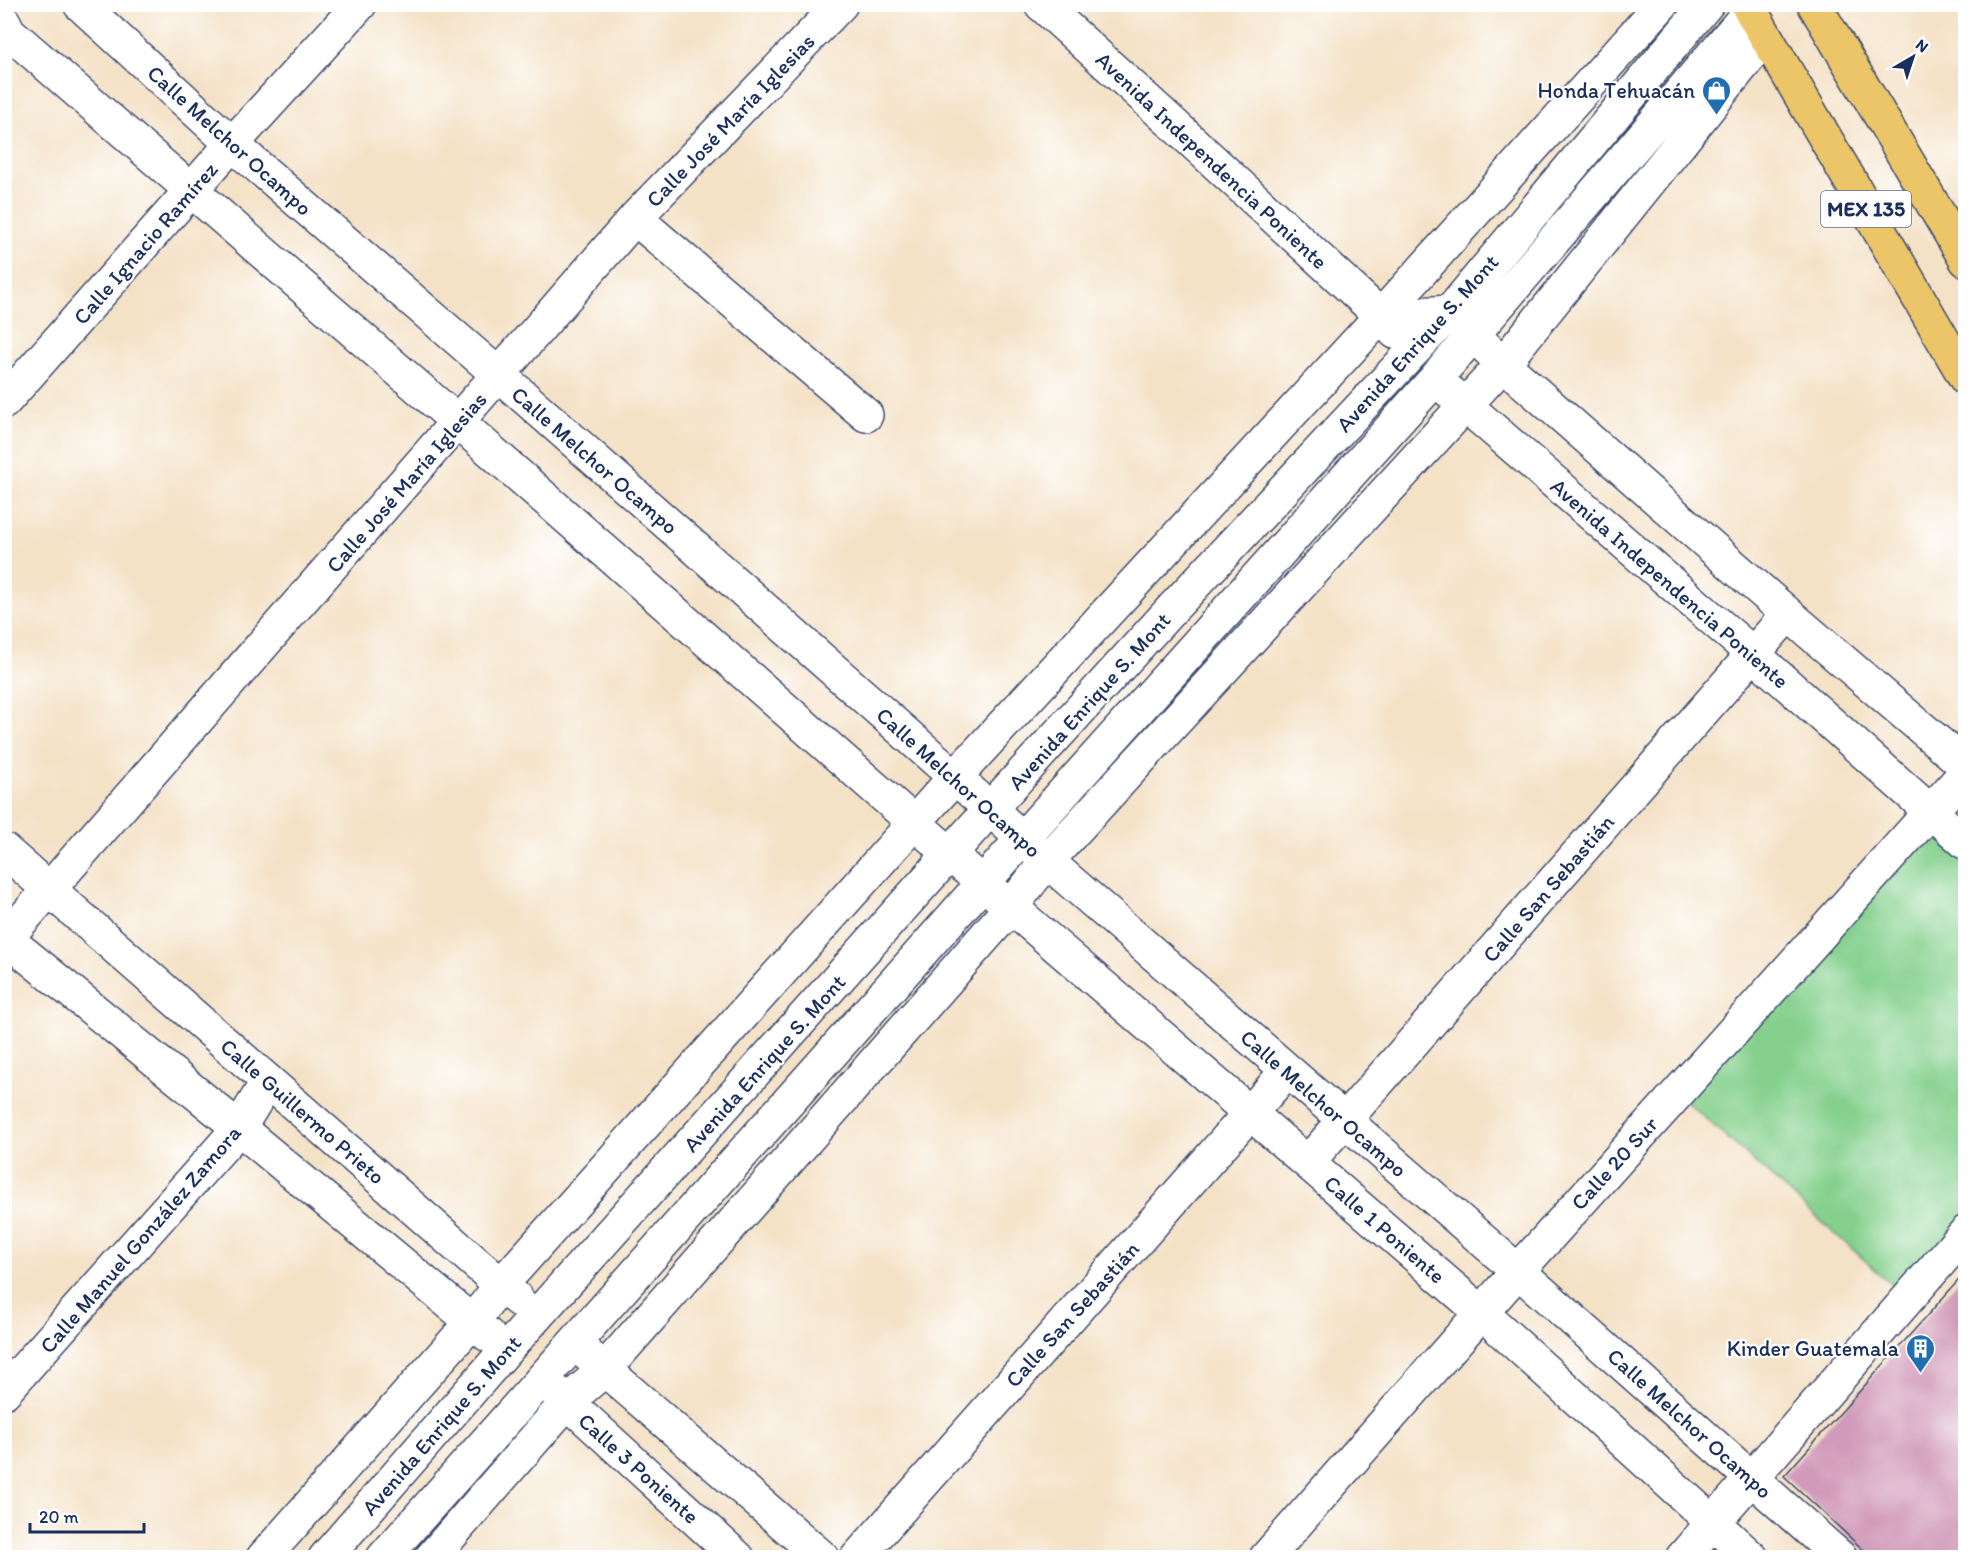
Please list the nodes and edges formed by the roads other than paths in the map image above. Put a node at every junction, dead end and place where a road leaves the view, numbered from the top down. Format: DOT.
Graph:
graph roads {
  1 [pos="80,4"];
  2 [pos="360,4"];
  3 [pos="840,4"];
  4 [pos="1041,4"];
  5 [pos="1662,4"];
  6 [pos="1707,4"];
  7 [pos="1814,4"];
  8 [pos="1749,7"];
  9 [pos="4,22"];
  10 [pos="1767,40"];
  11 [pos="232,144"];
  12 [pos="191,191"];
  13 [pos="635,218"];
  14 [pos="1965,260"];
  15 [pos="1450,312"];
  16 [pos="1381,316"];
  17 [pos="1473,334"];
  18 [pos="1412,351"];
  19 [pos="1503,364"];
  20 [pos="499,375"];
  21 [pos="1436,378"];
  22 [pos="1965,379"];
  23 [pos="4,402"];
  24 [pos="1466,406"];
  25 [pos="866,415"];
  26 [pos="458,422"];
  27 [pos="1788,614"];
  28 [pos="1753,654"];
  29 [pos="1965,766"];
  30 [pos="1965,772"];
  31 [pos="955,777"];
  32 [pos="990,809"];
  33 [pos="1929,812"];
  34 [pos="915,823"];
  35 [pos="1022,839"];
  36 [pos="1965,843"];
  37 [pos="4,849"];
  38 [pos="951,854"];
  39 [pos="1047,861"];
  40 [pos="983,883"];
  41 [pos="50,890"];
  42 [pos="1011,907"];
  43 [pos="5,939"];
  44 [pos="1287,1071"];
  45 [pos="268,1081"];
  46 [pos="1251,1113"];
  47 [pos="1345,1121"];
  48 [pos="239,1128"];
  49 [pos="1308,1162"];
  50 [pos="1965,1232"];
  51 [pos="1518,1271"];
  52 [pos="501,1285"];
  53 [pos="1482,1313"];
  54 [pos="538,1316"];
  55 [pos="472,1322"];
  56 [pos="575,1343"];
  57 [pos="507,1349"];
  58 [pos="604,1370"];
  59 [pos="542,1379"];
  60 [pos="4,1392"];
  61 [pos="567,1402"];
  62 [pos="1751,1478"];
  63 [pos="1713,1522"];
  64 [pos="263,1557"];
  65 [pos="325,1557"];
  66 [pos="383,1557"];
  67 [pos="431,1557"];
  68 [pos="738,1557"];
  69 [pos="823,1557"];
  70 [pos="857,1557"];
  71 [pos="1266,1557"];
  72 [pos="1682,1557"];
  73 [pos="1752,1557"];
  74 [pos="1841,1557"];
  1 -- 11 [label="street, Calle Melchor Ocampo"];
  2 -- 11 [label="street, Calle Ignacio Ramírez"];
  3 -- 13 [label="street, Calle José María Iglesias"];
  4 -- 16 [label="street, Avenida Independencia Poniente"];
  5 -- 16 [label="street"];
  6 -- 15 [label="street, Avenida Enrique S. Mont"];
  7 -- 14 [label="main road, MEX 135"];
  8 -- 10 [label="main road, MEX 135"];
  8 -- 17 [label="street, Avenida Enrique S. Mont"];
  9 -- 12 [label="street"];
  10 -- 19 [label="street"];
  10 -- 22 [label="main road, MEX 135"];
  11 -- 12 [label="street, Calle Ignacio Ramírez"];
  11 -- 20 [label="street, Calle Melchor Ocampo"];
  12 -- 23 [label="street, Calle Ignacio Ramírez"];
  12 -- 26 [label="street"];
  13 -- 20 [label="street, Calle José María Iglesias"];
  13 -- 25 [label="street"];
  15 -- 16 [label="street"];
  15 -- 17 [label="street"];
  15 -- 18 [label="street, Avenida Enrique S. Mont"];
  16 -- 18 [label="street, Avenida Independencia Poniente"];
  16 -- 31 [label="street"];
  17 -- 19 [label="street"];
  17 -- 21 [label="street, Avenida Enrique S. Mont"];
  18 -- 21 [label="street, Avenida Independencia Poniente"];
  18 -- 32 [label="street, Avenida Enrique S. Mont"];
  19 -- 24 [label="street"];
  19 -- 27 [label="street"];
  20 -- 26 [label="street, Calle José María Iglesias"];
  20 -- 31 [label="street, Calle Melchor Ocampo"];
  21 -- 24 [label="street, Avenida Independencia Poniente"];
  21 -- 35 [label="street, Avenida Enrique S. Mont"];
  24 -- 28 [label="street, Avenida Independencia Poniente"];
  24 -- 39 [label="street"];
  26 -- 34 [label="street"];
  26 -- 41 [label="street, Calle José María Iglesias"];
  27 -- 28 [label="street, Calle San Sebastián"];
  27 -- 29 [label="street"];
  28 -- 33 [label="street, Avenida Independencia Poniente"];
  28 -- 47 [label="street, Calle San Sebastián"];
  30 -- 33 [label="street, Calle 20 Sur"];
  31 -- 32 [label="street, Calle Melchor Ocampo"];
  31 -- 34 [label="street"];
  32 -- 35 [label="street, Calle Melchor Ocampo"];
  32 -- 38 [label="street, Avenida Enrique S. Mont"];
  33 -- 36 [label="street, Avenida Independencia Poniente"];
  33 -- 51 [label="street, Calle 20 Sur"];
  34 -- 38 [label="street"];
  34 -- 52 [label="street"];
  35 -- 39 [label="street, Calle Melchor Ocampo"];
  35 -- 40 [label="street, Avenida Enrique S. Mont"];
  37 -- 41 [label="street, Calle Guillermo Prieto"];
  38 -- 40 [label="street"];
  38 -- 54 [label="street, Avenida Enrique S. Mont"];
  39 -- 42 [label="street"];
  39 -- 44 [label="street, Calle Melchor Ocampo"];
  40 -- 42 [label="street"];
  40 -- 56 [label="street, Avenida Enrique S. Mont"];
  41 -- 43 [label="street, Calle José María Iglesias"];
  41 -- 45 [label="street, Calle Guillermo Prieto"];
  42 -- 46 [label="street, Calle 1 Poniente"];
  42 -- 58 [label="street"];
  43 -- 48 [label="street"];
  44 -- 46 [label="street, Calle San Sebastián"];
  44 -- 47 [label="street, Calle Melchor Ocampo"];
  45 -- 48 [label="street, Calle Manuel González Zamora"];
  45 -- 52 [label="street, Calle Guillermo Prieto"];
  46 -- 49 [label="street, Calle 1 Poniente"];
  46 -- 70 [label="street, Calle San Sebastián"];
  47 -- 49 [label="street, Calle San Sebastián"];
  47 -- 51 [label="street, Calle Melchor Ocampo"];
  48 -- 55 [label="street"];
  48 -- 60 [label="street, Calle Manuel González Zamora"];
  49 -- 53 [label="street, Calle 1 Poniente"];
  50 -- 62 [label="street"];
  51 -- 53 [label="street, Calle 20 Sur"];
  51 -- 62 [label="street, Calle Melchor Ocampo"];
  52 -- 54 [label="street, Calle Guillermo Prieto"];
  52 -- 55 [label="street"];
  53 -- 63 [label="street, Calle 1 Poniente"];
  53 -- 71 [label="street, Calle 20 Sur"];
  54 -- 56 [label="street, Calle Guillermo Prieto"];
  54 -- 57 [label="street, Avenida Enrique S. Mont"];
  55 -- 57 [label="street"];
  55 -- 64 [label="street"];
  56 -- 58 [label="street, Calle Guillermo Prieto"];
  56 -- 59 [label="street, Avenida Enrique S. Mont"];
  57 -- 59 [label="street"];
  57 -- 65 [label="street, Avenida Enrique S. Mont"];
  58 -- 61 [label="street"];
  58 -- 69 [label="street, Calle Guillermo Prieto"];
  59 -- 61 [label="street"];
  59 -- 66 [label="street, Avenida Enrique S. Mont"];
  61 -- 67 [label="street"];
  61 -- 68 [label="street, Calle 3 Poniente"];
  62 -- 63 [label="street"];
  62 -- 74 [label="street, Calle Melchor Ocampo"];
  63 -- 72 [label="street"];
  63 -- 73 [label="street, Calle 1 Poniente"];
}
